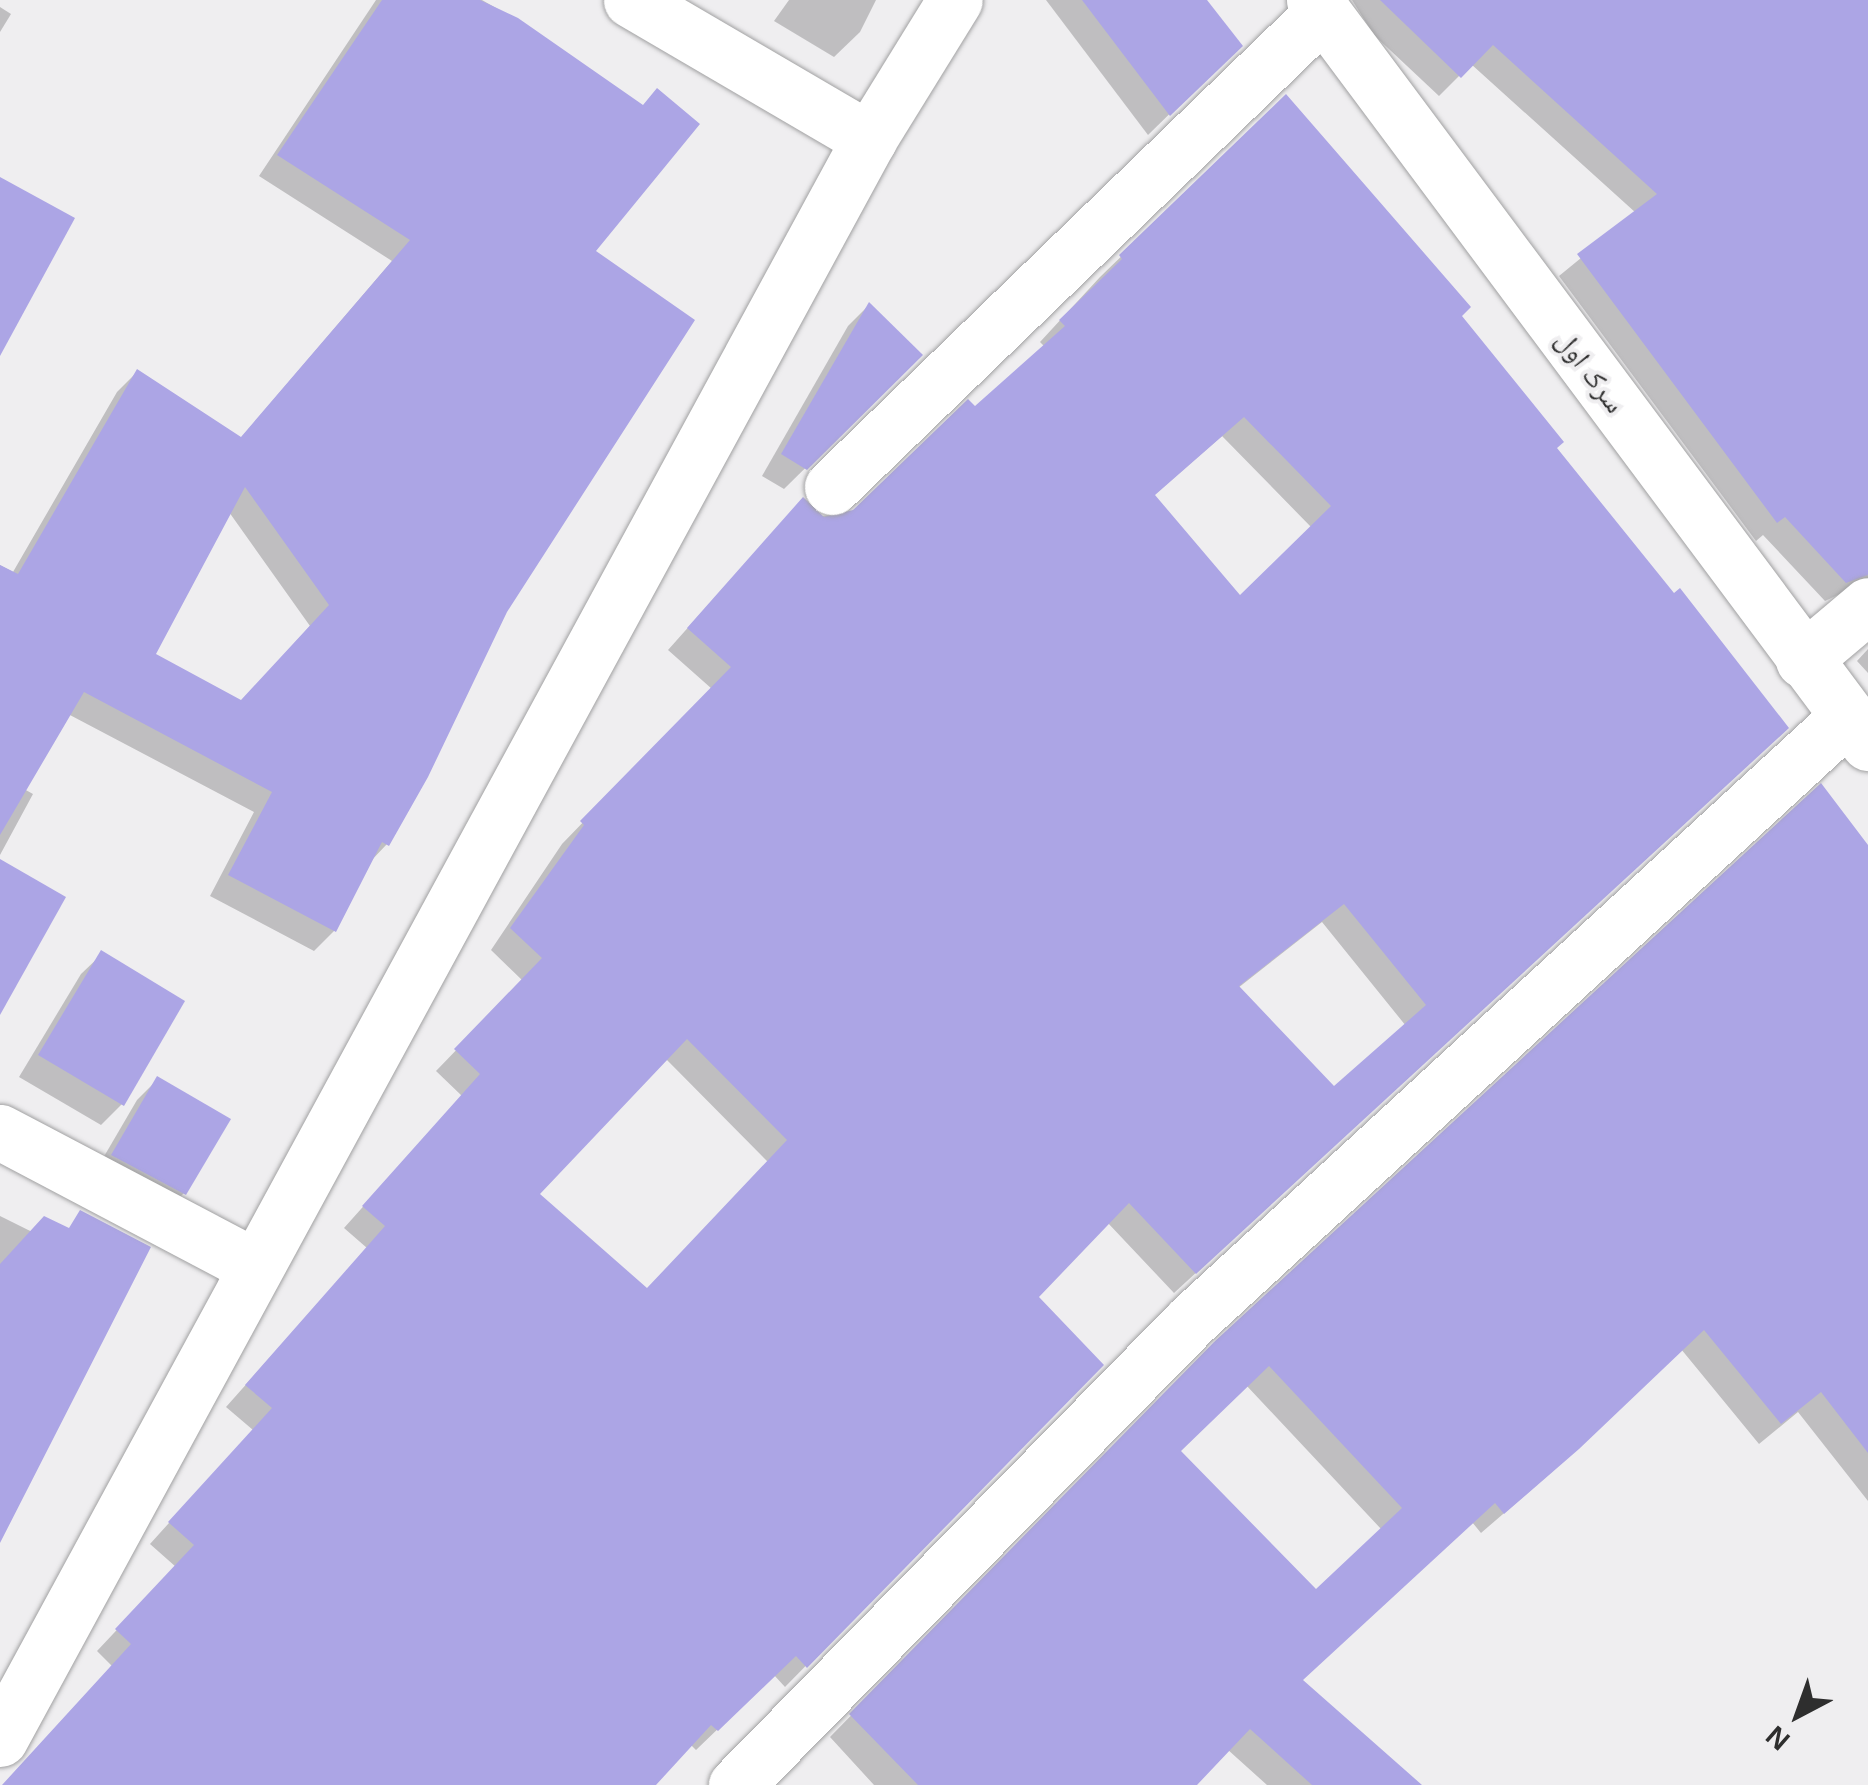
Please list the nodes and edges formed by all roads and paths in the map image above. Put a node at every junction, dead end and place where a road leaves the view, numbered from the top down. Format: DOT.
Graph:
graph roads {
  1 [pos="631,0"];
  2 [pos="955,0"];
  3 [pos="1318,6"];
  4 [pos="869,138"];
  5 [pos="832,486"];
  6 [pos="1868,605"];
  7 [pos="1804,660"];
  8 [pos="1858,730"];
  9 [pos="0,1132"];
  10 [pos="252,1266"];
  11 [pos="0,1739"];
  12 [pos="736,1785"];
  1 -- 4 [label="street"];
  2 -- 4 [label="street"];
  3 -- 5 [label="street"];
  3 -- 7 [label="street, سرک اول"];
  4 -- 10 [label="street"];
  6 -- 7 [label="street"];
  7 -- 8 [label="street, سرک اول"];
  8 -- 12 [label="street"];
  9 -- 10 [label="street"];
  10 -- 11 [label="street"];
}
